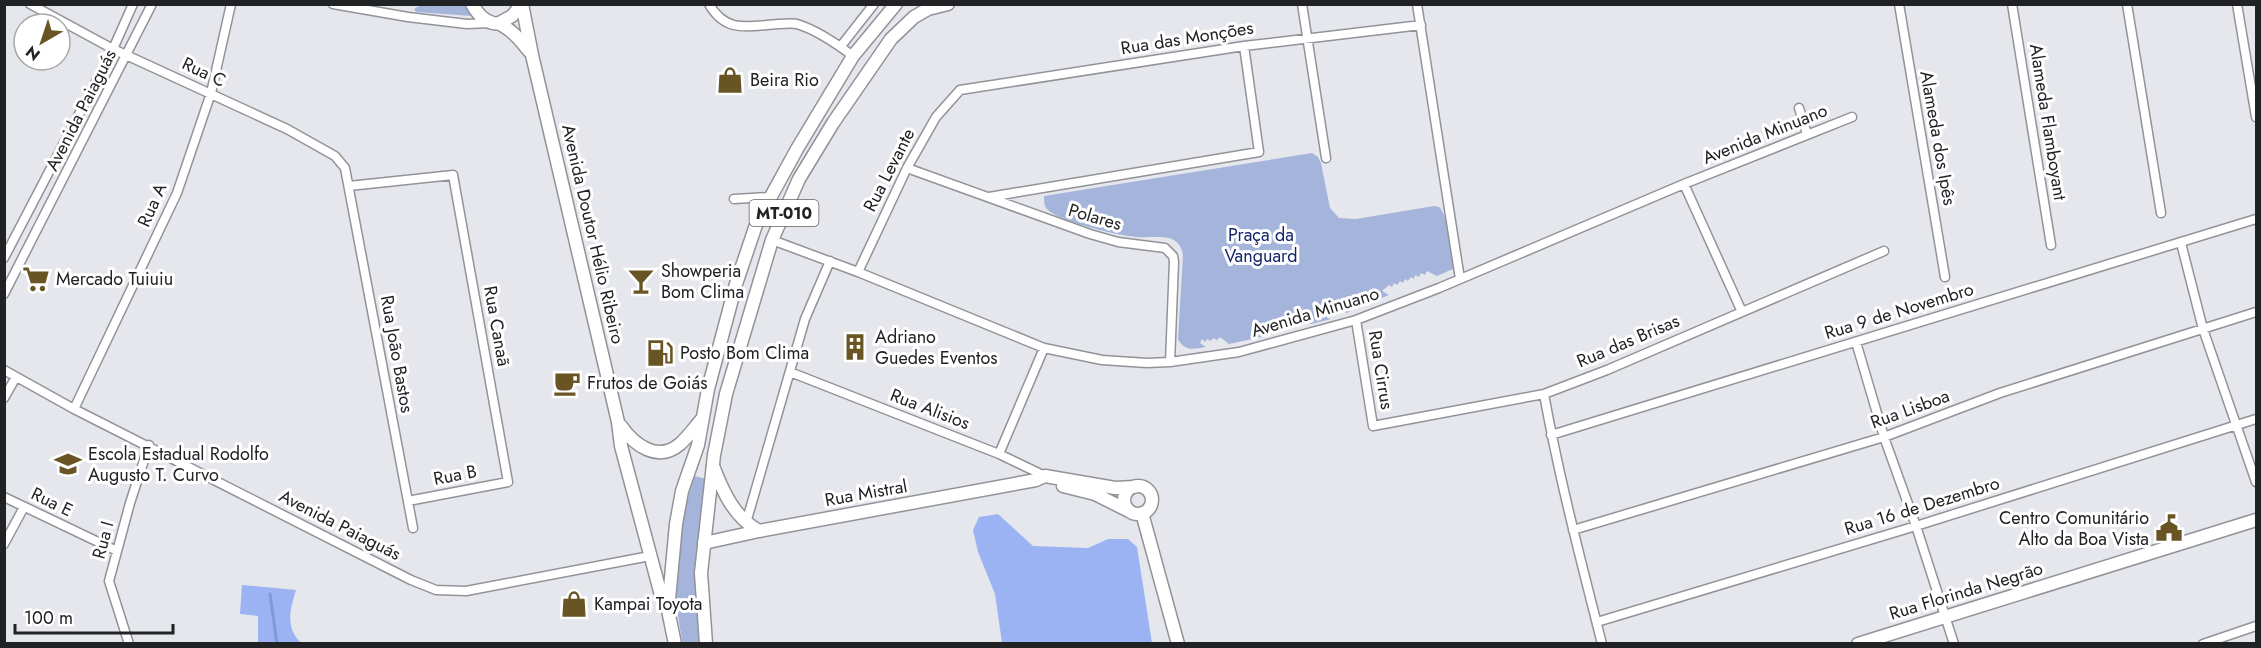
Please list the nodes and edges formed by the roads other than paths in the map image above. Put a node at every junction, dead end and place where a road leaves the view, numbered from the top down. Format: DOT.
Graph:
graph roads {
  1 [pos="30,4"];
  2 [pos="133,4"];
  3 [pos="152,4"];
  4 [pos="231,4"];
  5 [pos="333,4"];
  6 [pos="472,4"];
  7 [pos="522,4"];
  8 [pos="709,4"];
  9 [pos="874,4"];
  10 [pos="896,4"];
  11 [pos="948,4"];
  12 [pos="1302,4"];
  13 [pos="1417,4"];
  14 [pos="1899,4"];
  15 [pos="2012,4"];
  16 [pos="2127,4"];
  17 [pos="2237,4"];
  18 [pos="495,23"];
  19 [pos="1420,25"];
  20 [pos="1307,38"];
  21 [pos="841,46"];
  22 [pos="1244,46"];
  23 [pos="113,49"];
  24 [pos="128,55"];
  25 [pos="532,55"];
  26 [pos="854,56"];
  27 [pos="960,90"];
  28 [pos="211,93"];
  29 [pos="1799,108"];
  30 [pos="1852,117"];
  31 [pos="2256,117"];
  32 [pos="1807,134"];
  33 [pos="1326,158"];
  34 [pos="907,168"];
  35 [pos="1684,184"];
  36 [pos="349,186"];
  37 [pos="770,197"];
  38 [pos="989,197"];
  39 [pos="734,199"];
  40 [pos="2161,213"];
  41 [pos="2256,219"];
  42 [pos="772,240"];
  43 [pos="2181,243"];
  44 [pos="2050,245"];
  45 [pos="1884,251"];
  46 [pos="4,258"];
  47 [pos="830,261"];
  48 [pos="858,272"];
  49 [pos="1945,277"];
  50 [pos="1460,279"];
  51 [pos="4,294"];
  52 [pos="1742,312"];
  53 [pos="2256,312"];
  54 [pos="1356,320"];
  55 [pos="2203,329"];
  56 [pos="1856,342"];
  57 [pos="1044,348"];
  58 [pos="1170,362"];
  59 [pos="4,370"];
  60 [pos="790,372"];
  61 [pos="16,377"];
  62 [pos="1544,394"];
  63 [pos="4,398"];
  64 [pos="74,409"];
  65 [pos="703,418"];
  66 [pos="2256,419"];
  67 [pos="618,422"];
  68 [pos="2236,425"];
  69 [pos="1373,426"];
  70 [pos="1551,435"];
  71 [pos="1884,437"];
  72 [pos="149,445"];
  73 [pos="999,454"];
  74 [pos="712,466"];
  75 [pos="1045,480"];
  76 [pos="508,482"];
  77 [pos="2256,482"];
  78 [pos="1134,487"];
  79 [pos="4,497"];
  80 [pos="408,501"];
  81 [pos="24,507"];
  82 [pos="1136,512"];
  83 [pos="2256,520"];
  84 [pos="746,523"];
  85 [pos="1916,526"];
  86 [pos="413,528"];
  87 [pos="1573,530"];
  88 [pos="759,531"];
  89 [pos="704,543"];
  90 [pos="4,544"];
  91 [pos="117,551"];
  92 [pos="650,556"];
  93 [pos="668,610"];
  94 [pos="1944,616"];
  95 [pos="1597,622"];
  96 [pos="2256,626"];
  97 [pos="129,644"];
  98 [pos="675,644"];
  99 [pos="706,644"];
  100 [pos="1178,644"];
  101 [pos="1602,644"];
  102 [pos="1858,644"];
  103 [pos="1954,644"];
  104 [pos="2203,644"];
  1 -- 23 [label="street, Rua C"];
  2 -- 23 [label="street, Avenida Paiaguás"];
  3 -- 24 [label="street, Avenida Paiaguás"];
  4 -- 28 [label="street, Rua A"];
  5 -- 18 [label="street"];
  6 -- 18 [label="main road, Avenida Doutor Hélio Ribeiro"];
  7 -- 18 [label="main road, Avenida Doutor Hélio Ribeiro"];
  7 -- 25 [label="main road, Avenida Doutor Hélio Ribeiro"];
  8 -- 21 [label="street"];
  9 -- 21 [label="street"];
  10 -- 26 [label="main road, MT-010"];
  11 -- 42 [label="main road, MT-010"];
  12 -- 20 [label="street"];
  13 -- 19 [label="street"];
  14 -- 49 [label="street, Alameda dos Ipês"];
  15 -- 44 [label="street, Alameda Flamboyant"];
  16 -- 40 [label="street"];
  17 -- 31 [label="street"];
  18 -- 25 [label="main road, Avenida Doutor Hélio Ribeiro"];
  19 -- 20 [label="street, Rua das Monções"];
  19 -- 50 [label="street"];
  20 -- 22 [label="street, Rua das Monções"];
  20 -- 33 [label="street"];
  21 -- 26 [label="street"];
  22 -- 27 [label="street, Rua das Monções"];
  22 -- 38 [label="street"];
  23 -- 24 [label="street, Rua C"];
  23 -- 46 [label="street, Avenida Paiaguás"];
  24 -- 28 [label="street, Rua C"];
  24 -- 51 [label="street, Avenida Paiaguás"];
  25 -- 67 [label="main road, Avenida Doutor Hélio Ribeiro"];
  26 -- 37 [label="main road, MT-010"];
  27 -- 34 [label="street, Rua Levante"];
  28 -- 36 [label="street, Rua C"];
  28 -- 64 [label="street, Rua A"];
  29 -- 32 [label="street"];
  30 -- 32 [label="street, Avenida Minuano"];
  32 -- 35 [label="street, Avenida Minuano"];
  34 -- 38 [label="street, Polares"];
  34 -- 48 [label="street, Rua Levante"];
  35 -- 50 [label="street, Avenida Minuano"];
  35 -- 52 [label="street"];
  36 -- 76 [label="street, Rua Canaã"];
  36 -- 80 [label="street, Rua João Bastos"];
  37 -- 39 [label="street"];
  37 -- 65 [label="main road, MT-010"];
  38 -- 58 [label="street, Polares"];
  41 -- 43 [label="street, Rua 9 de Novembro"];
  42 -- 47 [label="street, Avenida Minuano"];
  42 -- 74 [label="main road, MT-010"];
  43 -- 55 [label="street"];
  43 -- 56 [label="street, Rua 9 de Novembro"];
  45 -- 52 [label="street, Rua das Brisas"];
  47 -- 48 [label="street, Avenida Minuano"];
  47 -- 60 [label="street"];
  48 -- 57 [label="street, Avenida Minuano"];
  50 -- 54 [label="street, Avenida Minuano"];
  52 -- 62 [label="street, Rua das Brisas"];
  53 -- 55 [label="street, Rua Lisboa"];
  54 -- 58 [label="street, Avenida Minuano"];
  54 -- 69 [label="street, Rua Cirrus"];
  55 -- 68 [label="street"];
  55 -- 71 [label="street, Rua Lisboa"];
  56 -- 70 [label="street, Rua 9 de Novembro"];
  56 -- 71 [label="street"];
  57 -- 58 [label="street, Avenida Minuano"];
  57 -- 73 [label="street"];
  59 -- 61 [label="street, Avenida Paiaguás"];
  60 -- 73 [label="street, Rua Alisios"];
  60 -- 84 [label="street"];
  61 -- 63 [label="street"];
  61 -- 64 [label="street, Avenida Paiaguás"];
  62 -- 69 [label="street, Rua das Brisas"];
  62 -- 70 [label="street"];
  64 -- 72 [label="street, Avenida Paiaguás"];
  65 -- 67 [label="main road"];
  65 -- 93 [label="main road"];
  66 -- 68 [label="street, Rua 16 de Dezembro"];
  67 -- 92 [label="main road, Avenida Doutor Hélio Ribeiro"];
  68 -- 77 [label="street"];
  68 -- 85 [label="street, Rua 16 de Dezembro"];
  70 -- 87 [label="street"];
  71 -- 85 [label="street"];
  71 -- 87 [label="street, Rua Lisboa"];
  72 -- 91 [label="street, Rua I"];
  72 -- 92 [label="street, Avenida Paiaguás"];
  73 -- 75 [label="street, Rua Alisios"];
  74 -- 84 [label="main road"];
  74 -- 89 [label="main road, MT-010"];
  75 -- 78 [label="main road"];
  75 -- 82 [label="main road"];
  75 -- 88 [label="main road, Rua Mistral"];
  76 -- 80 [label="street, Rua B"];
  78 -- 82 [label="main road"];
  78 -- 82 [label="main road"];
  79 -- 81 [label="street, Rua E"];
  80 -- 86 [label="street, Rua João Bastos"];
  81 -- 90 [label="street"];
  81 -- 91 [label="street, Rua E"];
  82 -- 100 [label="main road"];
  83 -- 94 [label="main road, Rua Florinda Negrão"];
  84 -- 88 [label="main road"];
  85 -- 94 [label="street"];
  85 -- 95 [label="street, Rua 16 de Dezembro"];
  87 -- 95 [label="street"];
  88 -- 89 [label="main road, Rua Mistral"];
  89 -- 99 [label="main road, MT-010"];
  91 -- 97 [label="street, Rua I"];
  92 -- 93 [label="main road, Avenida Doutor Hélio Ribeiro"];
  93 -- 98 [label="main road"];
  94 -- 102 [label="main road, Rua Florinda Negrão"];
  94 -- 103 [label="street"];
  95 -- 101 [label="street"];
  96 -- 104 [label="street"];
}
